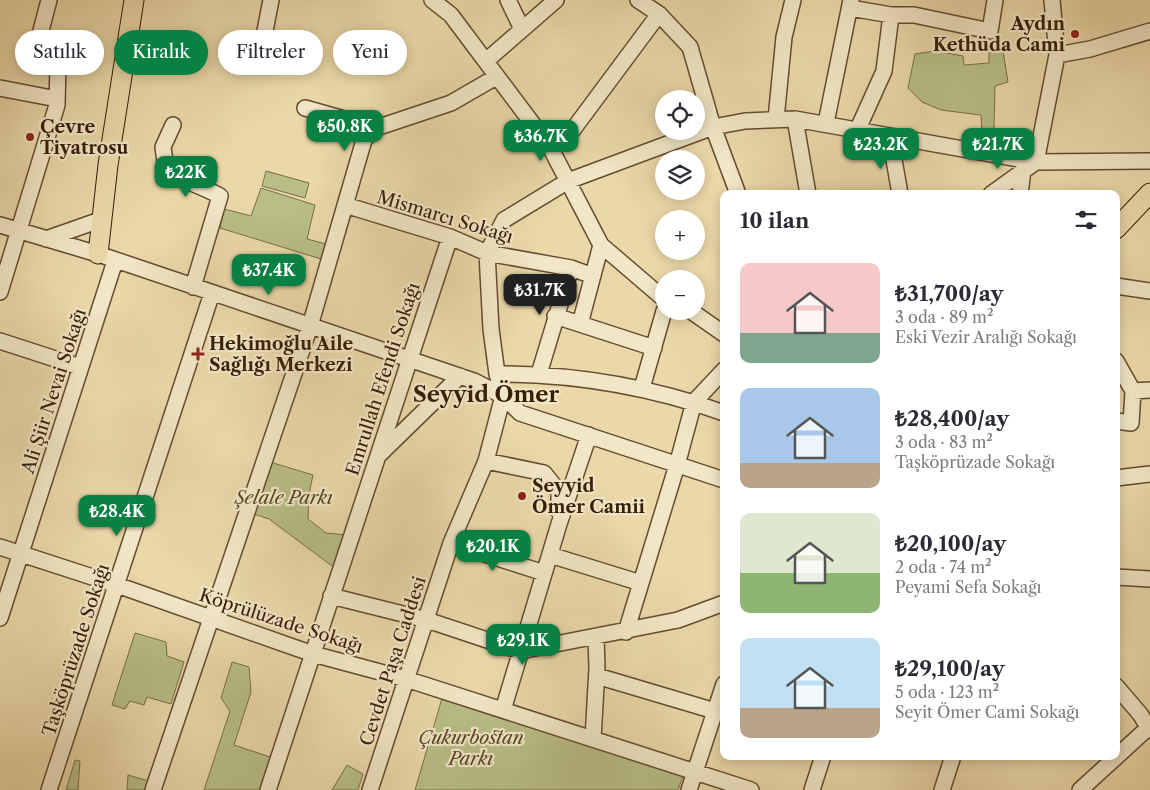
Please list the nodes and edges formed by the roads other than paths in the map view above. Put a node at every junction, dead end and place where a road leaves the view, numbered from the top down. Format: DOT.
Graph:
graph roads {
  1 [pos="49,0"];
  2 [pos="134,0"];
  3 [pos="271,0"];
  4 [pos="432,0"];
  5 [pos="508,0"];
  6 [pos="556,0"];
  7 [pos="638,0"];
  8 [pos="793,0"];
  9 [pos="995,0"];
  10 [pos="1052,0"];
  11 [pos="851,4"];
  12 [pos="659,14"];
  13 [pos="892,15"];
  14 [pos="265,30"];
  15 [pos="522,30"];
  16 [pos="1150,31"];
  17 [pos="1057,55"];
  18 [pos="486,60"];
  19 [pos="496,77"];
  20 [pos="0,88"];
  21 [pos="58,99"];
  22 [pos="305,108"];
  23 [pos="795,119"];
  24 [pos="776,120"];
  25 [pos="826,123"];
  26 [pos="173,125"];
  27 [pos="713,127"];
  28 [pos="376,128"];
  29 [pos="857,131"];
  30 [pos="890,137"];
  31 [pos="550,147"];
  32 [pos="1150,161"];
  33 [pos="1030,166"];
  34 [pos="568,181"];
  35 [pos="737,190"];
  36 [pos="807,190"];
  37 [pos="899,190"];
  38 [pos="996,190"];
  39 [pos="1021,190"];
  40 [pos="1150,193"];
  41 [pos="345,205"];
  42 [pos="100,220"];
  43 [pos="1120,225"];
  44 [pos="0,226"];
  45 [pos="20,232"];
  46 [pos="450,237"];
  47 [pos="46,239"];
  48 [pos="601,245"];
  49 [pos="487,253"];
  50 [pos="98,254"];
  51 [pos="115,261"];
  52 [pos="571,268"];
  53 [pos="593,276"];
  54 [pos="193,287"];
  55 [pos="1120,287"];
  56 [pos="655,291"];
  57 [pos="1150,291"];
  58 [pos="0,292"];
  59 [pos="212,293"];
  60 [pos="555,316"];
  61 [pos="662,320"];
  62 [pos="704,320"];
  63 [pos="580,324"];
  64 [pos="310,326"];
  65 [pos="720,331"];
  66 [pos="0,341"];
  67 [pos="654,348"];
  68 [pos="409,358"];
  69 [pos="80,367"];
  70 [pos="1120,368"];
  71 [pos="497,374"];
  72 [pos="539,374"];
  73 [pos="720,374"];
  74 [pos="460,376"];
  75 [pos="642,388"];
  76 [pos="1150,390"];
  77 [pos="1132,391"];
  78 [pos="504,396"];
  79 [pos="694,402"];
  80 [pos="720,412"];
  81 [pos="1124,422"];
  82 [pos="589,436"];
  83 [pos="378,457"];
  84 [pos="486,461"];
  85 [pos="677,466"];
  86 [pos="1150,474"];
  87 [pos="1120,478"];
  88 [pos="720,479"];
  89 [pos="559,524"];
  90 [pos="451,543"];
  91 [pos="0,547"];
  92 [pos="21,554"];
  93 [pos="550,555"];
  94 [pos="544,572"];
  95 [pos="1120,577"];
  96 [pos="1150,579"];
  97 [pos="641,583"];
  98 [pos="117,585"];
  99 [pos="331,596"];
  100 [pos="720,604"];
  101 [pos="0,618"];
  102 [pos="212,619"];
  103 [pos="427,620"];
  104 [pos="626,632"];
  105 [pos="596,637"];
  106 [pos="520,651"];
  107 [pos="313,654"];
  108 [pos="597,676"];
  109 [pos="406,679"];
  110 [pos="1120,689"];
  111 [pos="720,696"];
  112 [pos="708,709"];
  113 [pos="503,710"];
  114 [pos="1145,710"];
  115 [pos="1149,729"];
  116 [pos="592,739"];
  117 [pos="1120,755"];
  118 [pos="822,760"];
  119 [pos="952,760"];
  120 [pos="1114,760"];
  121 [pos="695,772"];
  122 [pos="49,790"];
  123 [pos="153,790"];
  124 [pos="268,790"];
  125 [pos="370,790"];
  126 [pos="689,790"];
  127 [pos="751,790"];
  128 [pos="812,790"];
  129 [pos="942,790"];
  130 [pos="1080,790"];
  1 -- 21 [label="street"];
  2 -- 42 [label="main road"];
  3 -- 14 [label="street"];
  4 -- 18 [label="street"];
  5 -- 15 [label="street"];
  6 -- 15 [label="street"];
  7 -- 12 [label="street"];
  8 -- 24 [label="street"];
  9 -- 13 [label="street"];
  10 -- 17 [label="street"];
  11 -- 13 [label="street"];
  11 -- 25 [label="street"];
  12 -- 27 [label="street"];
  12 -- 31 [label="street"];
  13 -- 29 [label="street"];
  15 -- 18 [label="street"];
  16 -- 17 [label="street"];
  17 -- 33 [label="street"];
  18 -- 19 [label="street"];
  19 -- 28 [label="street"];
  19 -- 31 [label="street"];
  20 -- 21 [label="street"];
  21 -- 45 [label="street"];
  22 -- 28 [label="street"];
  23 -- 24 [label="street"];
  23 -- 25 [label="street"];
  23 -- 36 [label="street"];
  24 -- 27 [label="street"];
  25 -- 29 [label="street"];
  26 -- 54 [label="street"];
  27 -- 34 [label="street"];
  27 -- 35 [label="street"];
  28 -- 41 [label="street"];
  29 -- 30 [label="street"];
  30 -- 33 [label="street"];
  30 -- 37 [label="street"];
  31 -- 34 [label="street"];
  32 -- 33 [label="street"];
  33 -- 38 [label="street"];
  33 -- 39 [label="street"];
  34 -- 48 [label="street"];
  34 -- 49 [label="street"];
  40 -- 43 [label="main road"];
  41 -- 46 [label="street, Mismarcı Sokağı"];
  41 -- 64 [label="street"];
  42 -- 47 [label="street"];
  42 -- 50 [label="main road"];
  44 -- 45 [label="street"];
  45 -- 47 [label="street"];
  45 -- 58 [label="street"];
  46 -- 49 [label="street, Mismarcı Sokağı"];
  46 -- 68 [label="street, Emrullah Efendi Sokağı"];
  47 -- 50 [label="street"];
  48 -- 53 [label="street"];
  48 -- 56 [label="street"];
  49 -- 52 [label="street, Mismarcı Sokağı"];
  49 -- 71 [label="street"];
  50 -- 51 [label="street"];
  51 -- 54 [label="street"];
  51 -- 69 [label="street, Ali Şiir Nevai Sokağı"];
  52 -- 53 [label="street, Mismarcı Sokağı"];
  52 -- 60 [label="street"];
  53 -- 63 [label="street"];
  54 -- 59 [label="street"];
  55 -- 57 [label="street"];
  59 -- 64 [label="street"];
  59 -- 98 [label="street, Taşköprüzade Sokağı"];
  60 -- 63 [label="street"];
  60 -- 72 [label="street"];
  61 -- 67 [label="street"];
  62 -- 65 [label="street"];
  63 -- 67 [label="street"];
  64 -- 68 [label="street"];
  64 -- 102 [label="street"];
  66 -- 69 [label="street"];
  67 -- 75 [label="street"];
  68 -- 74 [label="street"];
  68 -- 83 [label="street, Emrullah Efendi Sokağı"];
  69 -- 92 [label="street, Ali Şiir Nevai Sokağı"];
  70 -- 77 [label="street"];
  71 -- 72 [label="street"];
  71 -- 78 [label="street"];
  72 -- 75 [label="street"];
  73 -- 79 [label="street"];
  74 -- 78 [label="street"];
  74 -- 83 [label="street"];
  75 -- 79 [label="street"];
  76 -- 77 [label="street"];
  77 -- 81 [label="street"];
  78 -- 82 [label="street"];
  78 -- 84 [label="street, Cevdet Paşa Caddesi"];
  79 -- 80 [label="street"];
  79 -- 85 [label="street"];
  82 -- 85 [label="street"];
  82 -- 89 [label="street"];
  83 -- 99 [label="street, Emrullah Efendi Sokağı"];
  84 -- 89 [label="street"];
  84 -- 90 [label="street, Cevdet Paşa Caddesi"];
  85 -- 88 [label="street"];
  85 -- 97 [label="street"];
  86 -- 87 [label="street"];
  89 -- 93 [label="street"];
  90 -- 94 [label="street"];
  90 -- 103 [label="street, Cevdet Paşa Caddesi"];
  91 -- 92 [label="street, Köprülüzade Sokağı"];
  92 -- 98 [label="street, Köprülüzade Sokağı"];
  92 -- 101 [label="street, Ali Şiir Nevai Sokağı"];
  93 -- 94 [label="street"];
  93 -- 97 [label="street"];
  94 -- 106 [label="street"];
  95 -- 96 [label="street"];
  97 -- 104 [label="street"];
  98 -- 102 [label="street, Köprülüzade Sokağı"];
  98 -- 122 [label="street, Taşköprüzade Sokağı"];
  99 -- 103 [label="street"];
  99 -- 107 [label="street, Emrullah Efendi Sokağı"];
  100 -- 104 [label="street"];
  102 -- 107 [label="street, Köprülüzade Sokağı"];
  102 -- 123 [label="street"];
  103 -- 106 [label="street"];
  103 -- 109 [label="street, Cevdet Paşa Caddesi"];
  104 -- 105 [label="street"];
  105 -- 106 [label="street"];
  105 -- 108 [label="street"];
  106 -- 113 [label="street"];
  107 -- 109 [label="street, Köprülüzade Sokağı"];
  107 -- 124 [label="street, Emrullah Efendi Sokağı"];
  108 -- 112 [label="street"];
  108 -- 116 [label="street"];
  109 -- 113 [label="street, Köprülüzade Sokağı"];
  109 -- 125 [label="street, Cevdet Paşa Caddesi"];
  110 -- 114 [label="street"];
  111 -- 121 [label="street"];
  113 -- 116 [label="street, Köprülüzade Sokağı"];
  114 -- 115 [label="street"];
  115 -- 117 [label="street"];
  116 -- 121 [label="street, Köprülüzade Sokağı"];
  118 -- 128 [label="street"];
  119 -- 129 [label="street"];
  120 -- 130 [label="street"];
  121 -- 126 [label="street"];
  121 -- 127 [label="street, Köprülüzade Sokağı"];
}
